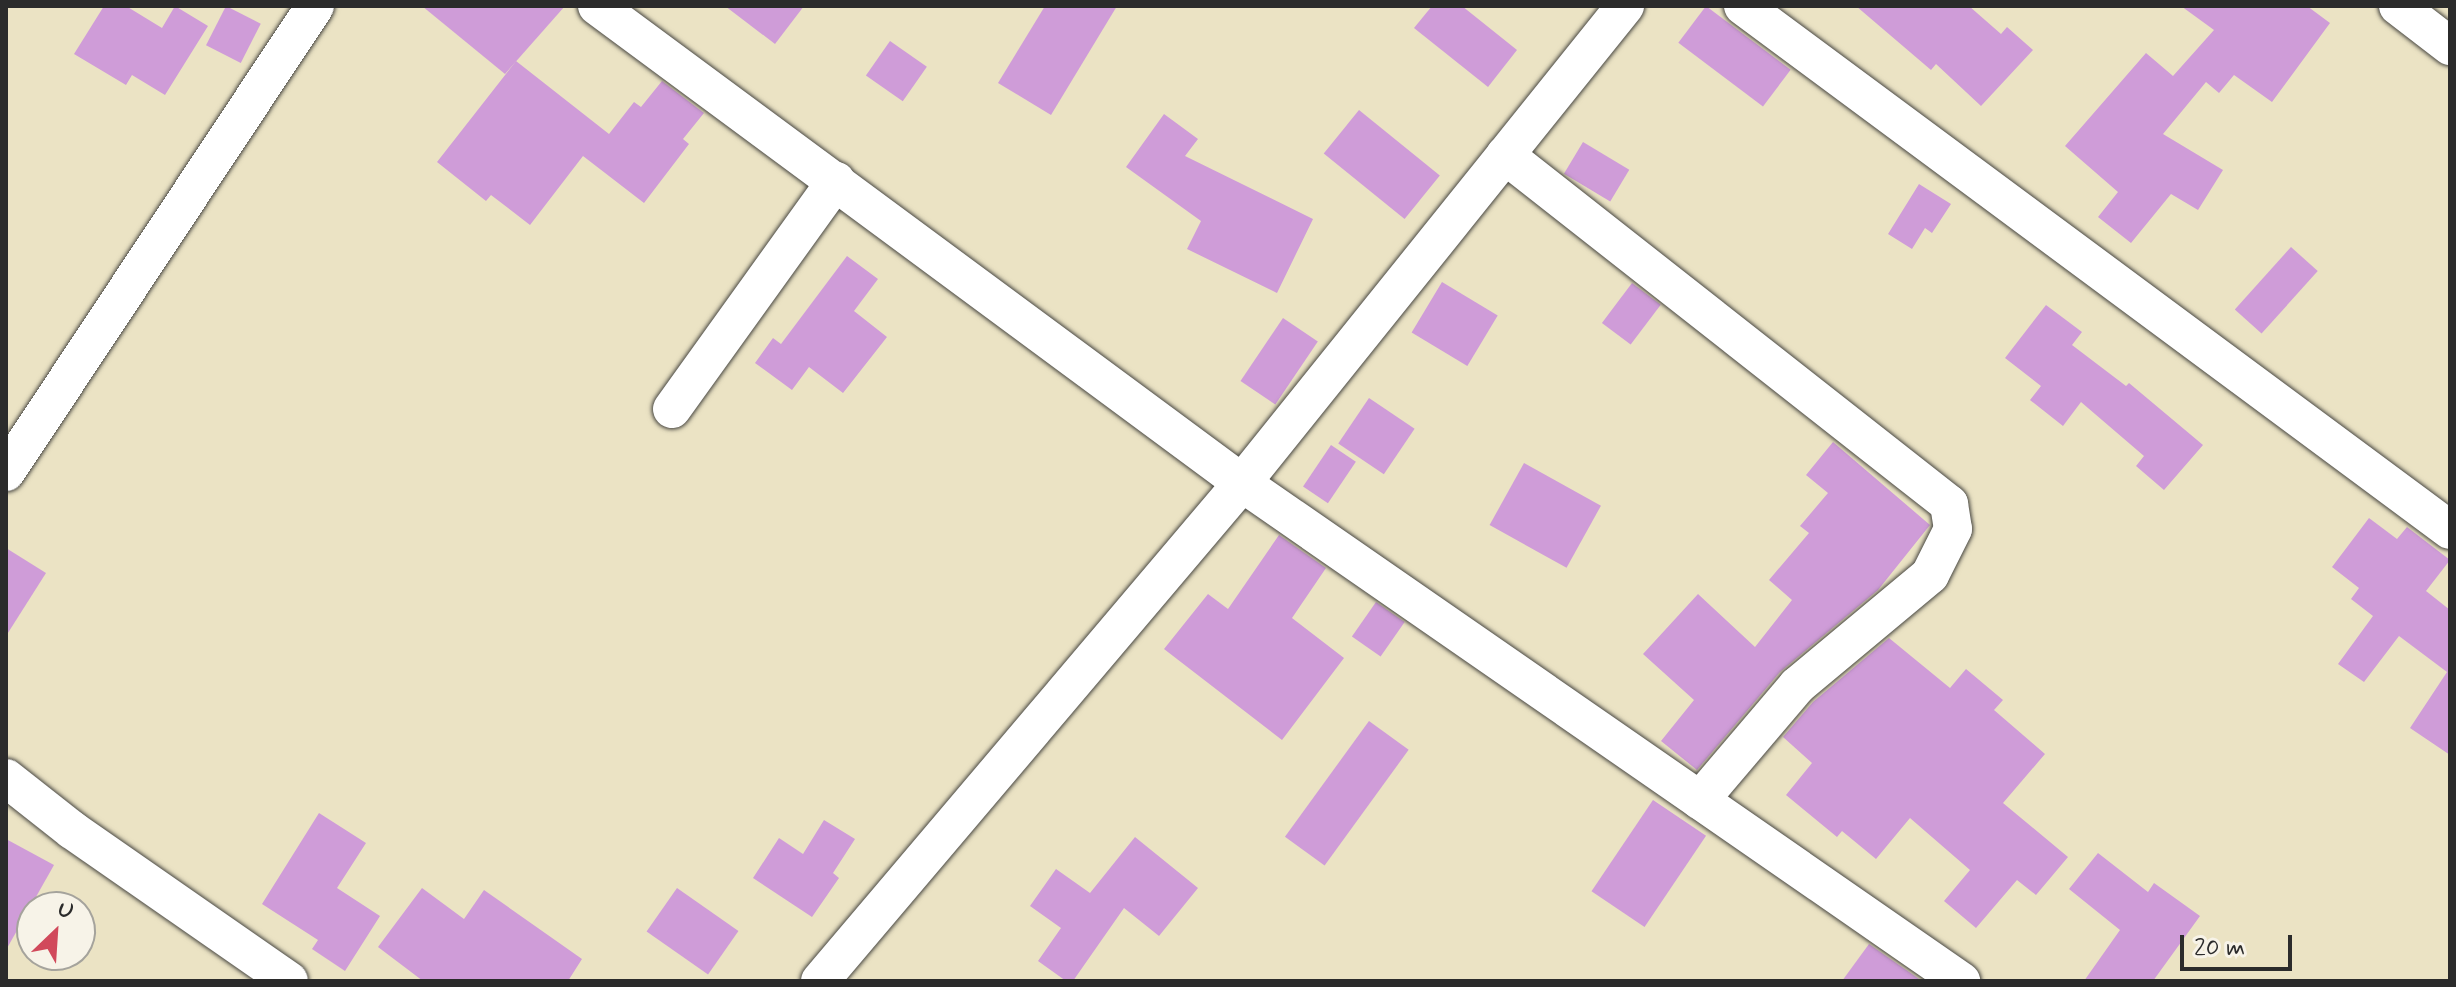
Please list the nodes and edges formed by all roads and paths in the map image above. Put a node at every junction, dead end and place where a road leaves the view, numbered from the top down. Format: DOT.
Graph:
graph roads {
  1 [pos="315,6"];
  2 [pos="597,6"];
  3 [pos="1625,6"];
  4 [pos="1743,6"];
  5 [pos="2398,6"];
  6 [pos="2450,46"];
  7 [pos="1505,155"];
  8 [pos="836,181"];
  9 [pos="672,409"];
  10 [pos="6,472"];
  11 [pos="1242,483"];
  12 [pos="2450,530"];
  13 [pos="6,778"];
  14 [pos="1700,800"];
  15 [pos="289,981"];
  16 [pos="820,981"];
  17 [pos="1961,981"];
  1 -- 10 [label="street"];
  2 -- 8 [label="street"];
  3 -- 7 [label="street"];
  4 -- 12 [label="street"];
  5 -- 6 [label="street"];
  7 -- 11 [label="street"];
  7 -- 14 [label="street"];
  8 -- 9 [label="street"];
  8 -- 11 [label="street"];
  11 -- 14 [label="street"];
  11 -- 16 [label="street"];
  13 -- 15 [label="street"];
  14 -- 17 [label="street"];
}
